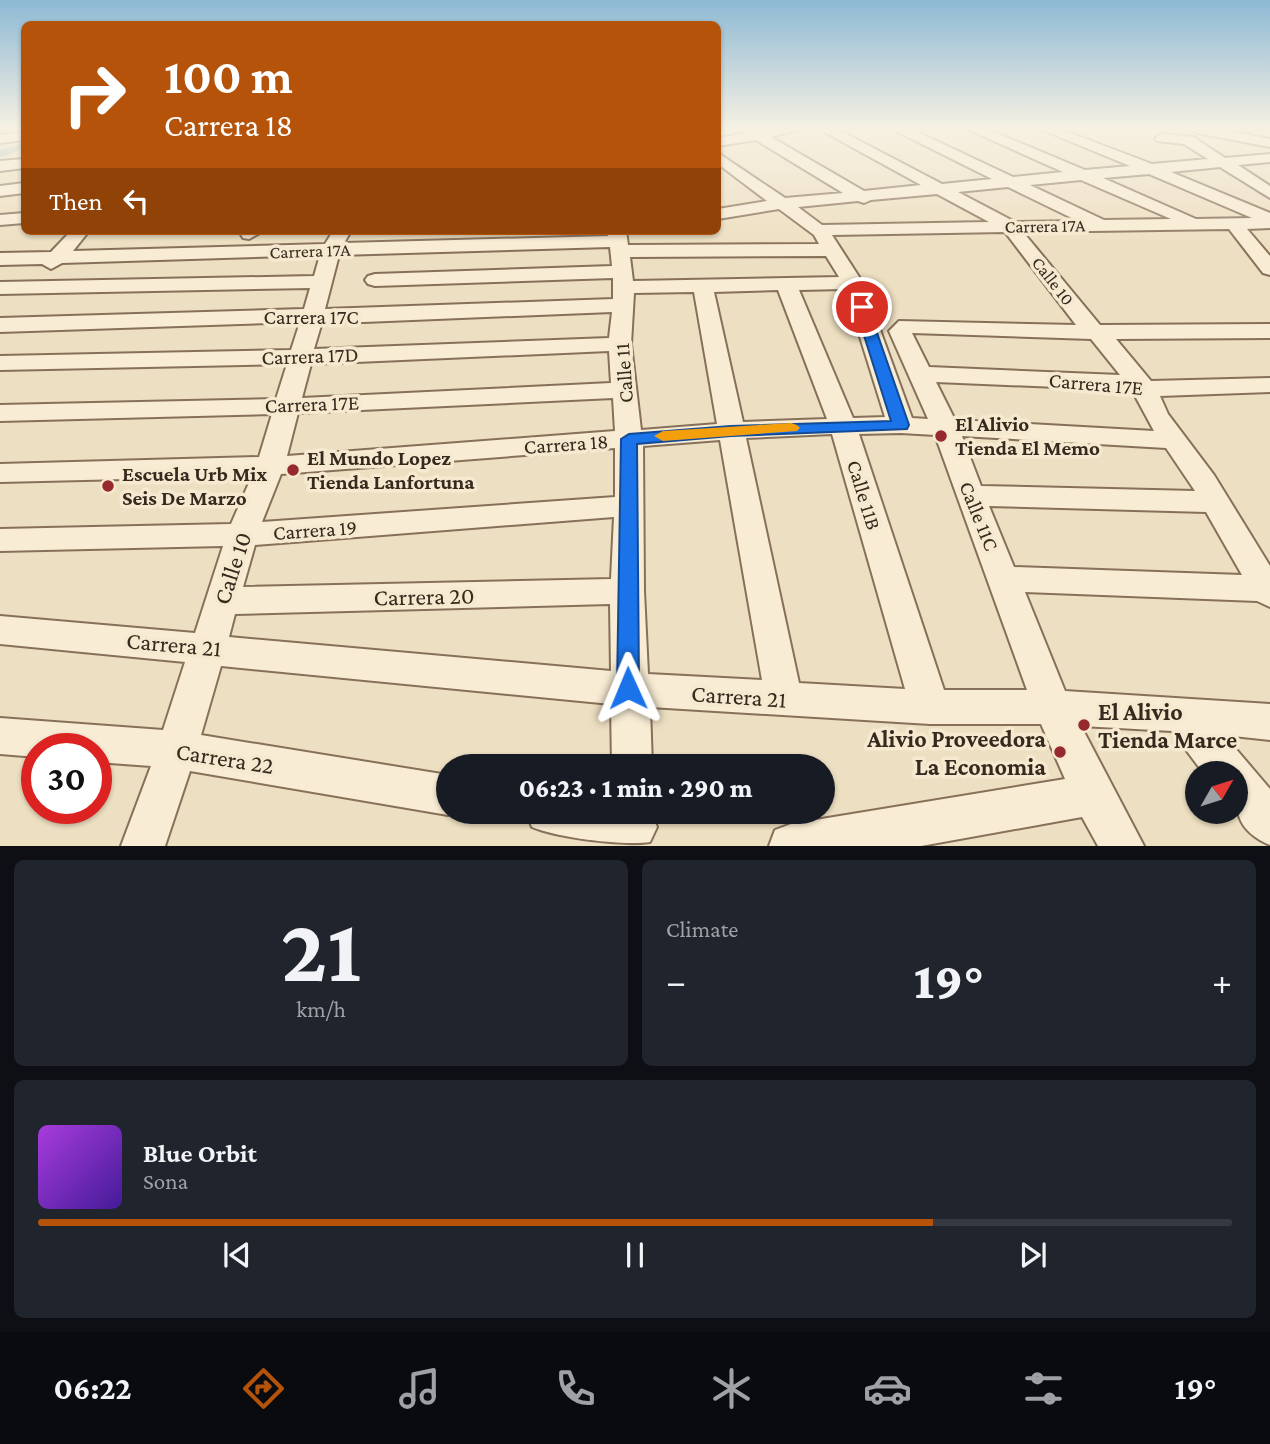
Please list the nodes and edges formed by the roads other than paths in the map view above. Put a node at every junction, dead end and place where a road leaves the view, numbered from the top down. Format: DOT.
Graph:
graph roads {
  1 [pos="734,168"];
  2 [pos="814,168"];
  3 [pos="901,168"];
  4 [pos="983,168"];
  5 [pos="1065,168"];
  6 [pos="1154,168"];
  7 [pos="1232,168"];
  8 [pos="1149,169"];
  9 [pos="1080,175"];
  10 [pos="1010,181"];
  11 [pos="21,188"];
  12 [pos="938,188"];
  13 [pos="0,191"];
  14 [pos="1270,193"];
  15 [pos="860,196"];
  16 [pos="781,203"];
  17 [pos="721,213"];
  18 [pos="21,218"];
  19 [pos="0,220"];
  20 [pos="1270,221"];
  21 [pos="1198,224"];
  22 [pos="1234,224"];
  23 [pos="1099,225"];
  24 [pos="1010,227"];
  25 [pos="916,228"];
  26 [pos="819,230"];
  27 [pos="76,235"];
  28 [pos="719,235"];
  29 [pos="392,240"];
  30 [pos="337,241"];
  31 [pos="728,249"];
  32 [pos="833,250"];
  33 [pos="0,259"];
  34 [pos="55,259"];
  35 [pos="621,265"];
  36 [pos="1270,269"];
  37 [pos="375,280"];
  38 [pos="322,282"];
  39 [pos="853,283"];
  40 [pos="787,286"];
  41 [pos="27,287"];
  42 [pos="703,287"];
  43 [pos="0,288"];
  44 [pos="313,315"];
  45 [pos="0,316"];
  46 [pos="364,316"];
  47 [pos="0,325"];
  48 [pos="902,328"];
  49 [pos="1270,331"];
  50 [pos="1095,332"];
  51 [pos="621,344"];
  52 [pos="300,357"];
  53 [pos="0,363"];
  54 [pos="922,374"];
  55 [pos="1270,385"];
  56 [pos="1140,386"];
  57 [pos="625,390"];
  58 [pos="285,406"];
  59 [pos="0,413"];
  60 [pos="901,425"];
  61 [pos="843,426"];
  62 [pos="946,428"];
  63 [pos="731,431"];
  64 [pos="629,439"];
  65 [pos="1174,440"];
  66 [pos="270,466"];
  67 [pos="0,472"];
  68 [pos="970,496"];
  69 [pos="1215,502"];
  70 [pos="630,506"];
  71 [pos="242,535"];
  72 [pos="0,540"];
  73 [pos="1005,579"];
  74 [pos="627,591"];
  75 [pos="1268,592"];
  76 [pos="220,601"];
  77 [pos="0,630"];
  78 [pos="209,647"];
  79 [pos="628,688"];
  80 [pos="784,699"];
  81 [pos="1053,707"];
  82 [pos="930,708"];
  83 [pos="1182,713"];
  84 [pos="1270,722"];
  85 [pos="0,736"];
  86 [pos="177,750"];
  87 [pos="631,754"];
  88 [pos="1220,761"];
  89 [pos="436,793"];
  90 [pos="1093,795"];
  91 [pos="1248,795"];
  92 [pos="1270,823"];
  93 [pos="614,824"];
  94 [pos="636,828"];
  95 [pos="144,845"];
  96 [pos="791,845"];
  97 [pos="1122,845"];
  1 -- 16 [label="street"];
  2 -- 15 [label="street"];
  3 -- 12 [label="street, Calle 10"];
  4 -- 10 [label="street"];
  5 -- 9 [label="street"];
  6 -- 8 [label="street"];
  7 -- 14 [label="street"];
  8 -- 9 [label="street"];
  8 -- 20 [label="street"];
  9 -- 10 [label="street"];
  9 -- 21 [label="street"];
  10 -- 12 [label="street"];
  10 -- 23 [label="street"];
  11 -- 13 [label="street"];
  12 -- 15 [label="street"];
  12 -- 24 [label="street, Calle 10"];
  15 -- 16 [label="street"];
  15 -- 25 [label="street"];
  16 -- 17 [label="street"];
  16 -- 26 [label="street"];
  18 -- 19 [label="street"];
  20 -- 22 [label="street, Carrera 17A"];
  21 -- 22 [label="street, Carrera 17A"];
  21 -- 23 [label="street, Carrera 17A"];
  22 -- 36 [label="street"];
  23 -- 24 [label="street, Carrera 17A"];
  24 -- 25 [label="street, Carrera 17A"];
  24 -- 50 [label="street, Calle 10"];
  25 -- 26 [label="street, Carrera 17A"];
  26 -- 32 [label="street"];
  27 -- 34 [label="street"];
  28 -- 31 [label="street"];
  29 -- 30 [label="street, Carrera 17A"];
  29 -- 35 [label="street, Carrera 17A"];
  29 -- 37 [label="street"];
  30 -- 34 [label="street, Carrera 17A"];
  30 -- 38 [label="street, Calle 10"];
  31 -- 32 [label="street"];
  31 -- 35 [label="street"];
  32 -- 39 [label="street"];
  33 -- 34 [label="street, Carrera 17A"];
  34 -- 41 [label="street"];
  35 -- 37 [label="street"];
  35 -- 42 [label="street"];
  35 -- 46 [label="street, Carrera 17C"];
  35 -- 51 [label="street, Calle 11"];
  37 -- 46 [label="street"];
  38 -- 41 [label="street"];
  38 -- 44 [label="street, Calle 10"];
  39 -- 40 [label="street"];
  39 -- 60 [label="street"];
  40 -- 42 [label="street"];
  40 -- 61 [label="street, Calle 11B"];
  41 -- 43 [label="street"];
  41 -- 45 [label="street"];
  42 -- 63 [label="street"];
  44 -- 46 [label="street, Carrera 17C"];
  44 -- 47 [label="street, Carrera 17C"];
  44 -- 52 [label="street, Calle 10"];
  48 -- 50 [label="street"];
  48 -- 54 [label="street, Calle 11C"];
  49 -- 50 [label="street"];
  50 -- 56 [label="street, Calle 10"];
  51 -- 52 [label="street, Carrera 17D"];
  51 -- 57 [label="street, Calle 11"];
  52 -- 53 [label="street, Carrera 17D"];
  52 -- 58 [label="street, Calle 10"];
  54 -- 56 [label="street, Carrera 17E"];
  54 -- 62 [label="street, Calle 11C"];
  55 -- 56 [label="street, Carrera 17E"];
  56 -- 65 [label="street, Calle 10"];
  57 -- 58 [label="street, Carrera 17E"];
  57 -- 64 [label="street, Calle 11"];
  58 -- 59 [label="street, Carrera 17E"];
  58 -- 66 [label="street, Calle 10"];
  60 -- 61 [label="street, Carrera 18"];
  60 -- 62 [label="street, Carrera 18"];
  61 -- 63 [label="street, Carrera 18"];
  61 -- 82 [label="street, Calle 11B"];
  62 -- 65 [label="street, Carrera 18"];
  62 -- 68 [label="street, Calle 11C"];
  63 -- 64 [label="street, Carrera 18"];
  63 -- 80 [label="street"];
  64 -- 66 [label="street, Carrera 18"];
  64 -- 70 [label="street, Calle 11"];
  65 -- 69 [label="street, Calle 10"];
  66 -- 67 [label="street, Carrera 18"];
  66 -- 71 [label="street, Calle 10"];
  68 -- 69 [label="street"];
  68 -- 73 [label="street, Calle 11C"];
  69 -- 75 [label="street, Calle 10"];
  70 -- 71 [label="street, Carrera 19"];
  70 -- 74 [label="street, Calle 11"];
  71 -- 72 [label="street, Carrera 19"];
  71 -- 76 [label="street, Calle 10"];
  73 -- 75 [label="street"];
  73 -- 81 [label="street, Calle 11C"];
  74 -- 76 [label="street, Carrera 20"];
  74 -- 79 [label="street, Calle 11"];
  76 -- 78 [label="street, Calle 10"];
  77 -- 78 [label="street, Carrera 21"];
  78 -- 79 [label="street, Carrera 21"];
  78 -- 86 [label="street, Calle 10"];
  79 -- 80 [label="street, Carrera 21"];
  79 -- 87 [label="street, Calle 11"];
  80 -- 82 [label="street, Carrera 21"];
  81 -- 82 [label="street, Carrera 21"];
  81 -- 83 [label="street, Carrera 21"];
  81 -- 90 [label="street"];
  83 -- 84 [label="street, Carrera 21"];
  83 -- 88 [label="street"];
  85 -- 86 [label="street, Carrera 22"];
  86 -- 89 [label="street, Carrera 22"];
  86 -- 95 [label="street, Calle 10"];
  90 -- 96 [label="street"];
  90 -- 97 [label="street"];
  91 -- 92 [label="street"];
  93 -- 94 [label="street"];
}
